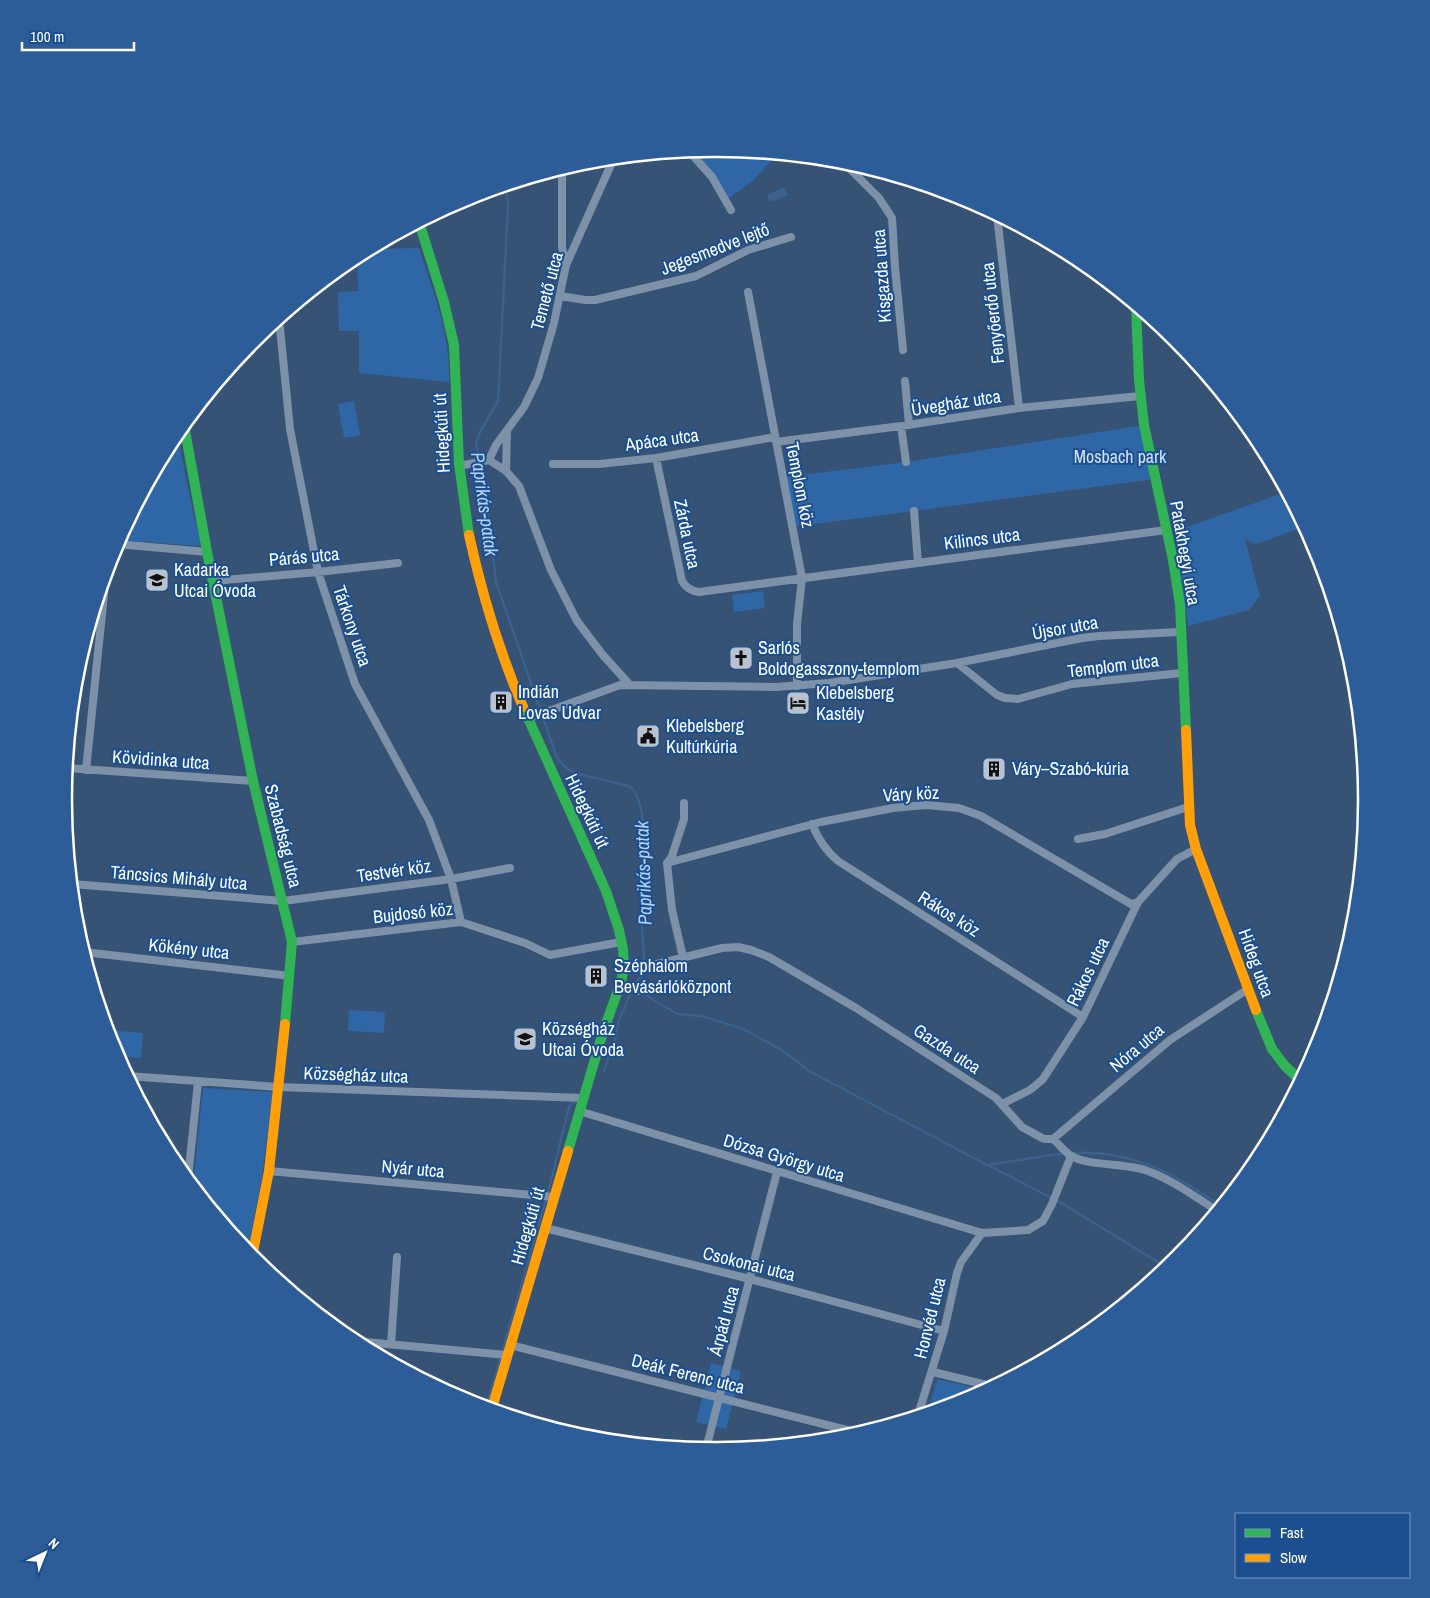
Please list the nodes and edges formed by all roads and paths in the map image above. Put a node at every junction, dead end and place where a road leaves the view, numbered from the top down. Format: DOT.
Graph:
graph roads {
  1 [pos="695,157"];
  2 [pos="611,165"];
  3 [pos="854,172"];
  4 [pos="562,175"];
  5 [pos="731,210"];
  6 [pos="998,222"];
  7 [pos="421,228"];
  8 [pos="791,237"];
  9 [pos="566,265"];
  10 [pos="748,292"];
  11 [pos="560,296"];
  12 [pos="1136,314"];
  13 [pos="280,327"];
  14 [pos="903,350"];
  15 [pos="905,381"];
  16 [pos="1140,396"];
  17 [pos="1019,408"];
  18 [pos="905,426"];
  19 [pos="507,429"];
  20 [pos="186,435"];
  21 [pos="776,439"];
  22 [pos="656,458"];
  23 [pos="486,460"];
  24 [pos="906,462"];
  25 [pos="552,464"];
  26 [pos="459,466"];
  27 [pos="506,471"];
  28 [pos="914,511"];
  29 [pos="1166,530"];
  30 [pos="125,545"];
  31 [pos="207,552"];
  32 [pos="918,562"];
  33 [pos="398,563"];
  34 [pos="318,572"];
  35 [pos="802,578"];
  36 [pos="213,581"];
  37 [pos="103,605"];
  38 [pos="1180,632"];
  39 [pos="957,664"];
  40 [pos="1182,673"];
  41 [pos="629,684"];
  42 [pos="797,686"];
  43 [pos="531,718"];
  44 [pos="73,769"];
  45 [pos="86,770"];
  46 [pos="253,782"];
  47 [pos="684,803"];
  48 [pos="1188,807"];
  49 [pos="812,824"];
  50 [pos="1078,838"];
  51 [pos="1196,849"];
  52 [pos="667,863"];
  53 [pos="510,868"];
  54 [pos="451,879"];
  55 [pos="78,885"];
  56 [pos="283,902"];
  57 [pos="1138,902"];
  58 [pos="461,922"];
  59 [pos="292,942"];
  60 [pos="621,942"];
  61 [pos="91,953"];
  62 [pos="683,957"];
  63 [pos="624,967"];
  64 [pos="290,976"];
  65 [pos="1248,989"];
  66 [pos="1083,1017"];
  67 [pos="1295,1075"];
  68 [pos="136,1077"];
  69 [pos="198,1082"];
  70 [pos="279,1087"];
  71 [pos="583,1098"];
  72 [pos="1002,1104"];
  73 [pos="579,1111"];
  74 [pos="1053,1139"];
  75 [pos="1068,1153"];
  76 [pos="189,1167"];
  77 [pos="269,1171"];
  78 [pos="776,1172"];
  79 [pos="550,1196"];
  80 [pos="1211,1207"];
  81 [pos="545,1228"];
  82 [pos="982,1233"];
  83 [pos="254,1246"];
  84 [pos="398,1257"];
  85 [pos="750,1279"];
  86 [pos="944,1331"];
  87 [pos="374,1343"];
  88 [pos="391,1344"];
  89 [pos="505,1352"];
  90 [pos="932,1372"];
  91 [pos="981,1384"];
  92 [pos="719,1398"];
  93 [pos="493,1402"];
  94 [pos="920,1407"];
  95 [pos="842,1429"];
  96 [pos="708,1442"];
  1 -- 5 [label="street"];
  2 -- 9 [label="street, Temető utca"];
  3 -- 14 [label="street, Kisgazda utca"];
  4 -- 9 [label="street"];
  6 -- 17 [label="street, Fenyőerdő utca"];
  7 -- 26 [label="street, Hidegkúti út"];
  8 -- 11 [label="street, Jegesmedve lejtő"];
  9 -- 11 [label="street, Temető utca"];
  10 -- 21 [label="street, Templom köz"];
  11 -- 19 [label="street, Temető utca"];
  12 -- 16 [label="street, Patakhegyi utca"];
  13 -- 34 [label="street, Tárkony utca"];
  15 -- 18 [label="street"];
  16 -- 17 [label="street, Üvegház utca"];
  16 -- 29 [label="street, Patakhegyi utca"];
  17 -- 18 [label="street, Üvegház utca"];
  18 -- 21 [label="street, Üvegház utca"];
  18 -- 24 [label="street"];
  19 -- 23 [label="street, Temető utca"];
  19 -- 27 [label="street"];
  20 -- 31 [label="street, Szabadság utca"];
  21 -- 22 [label="street, Apáca utca"];
  21 -- 35 [label="street, Templom köz"];
  22 -- 25 [label="street, Apáca utca"];
  22 -- 35 [label="street, Zárda utca"];
  23 -- 26 [label="street"];
  23 -- 27 [label="street"];
  26 -- 43 [label="street, Hidegkúti út"];
  27 -- 41 [label="street"];
  28 -- 32 [label="street"];
  29 -- 32 [label="street, Kilincs utca"];
  29 -- 38 [label="street, Patakhegyi utca"];
  30 -- 31 [label="street"];
  31 -- 36 [label="street, Szabadság utca"];
  32 -- 35 [label="street, Kilincs utca"];
  33 -- 34 [label="street, Párás utca"];
  34 -- 36 [label="street, Párás utca"];
  34 -- 54 [label="street, Tárkony utca"];
  35 -- 42 [label="street, Templom köz"];
  36 -- 46 [label="street, Szabadság utca"];
  37 -- 45 [label="street"];
  38 -- 39 [label="street, Újsor utca"];
  38 -- 40 [label="street, Patakhegyi utca"];
  39 -- 40 [label="street, Templom utca"];
  39 -- 42 [label="street"];
  40 -- 48 [label="street, Patakhegyi utca"];
  41 -- 42 [label="street"];
  41 -- 43 [label="street"];
  43 -- 60 [label="street, Hidegkúti út"];
  44 -- 45 [label="street, Kövidinka utca"];
  45 -- 46 [label="street, Kövidinka utca"];
  46 -- 56 [label="street, Szabadság utca"];
  47 -- 52 [label="street"];
  48 -- 50 [label="street"];
  48 -- 51 [label="street, Patakhegyi utca"];
  49 -- 52 [label="street, Váry köz"];
  49 -- 57 [label="street, Váry köz"];
  49 -- 66 [label="street, Rákos köz"];
  51 -- 57 [label="street, Rákos utca"];
  51 -- 65 [label="street, Hideg utca"];
  52 -- 62 [label="street"];
  53 -- 54 [label="street, Testvér köz"];
  54 -- 56 [label="street, Testvér köz"];
  54 -- 58 [label="street, Tárkony utca"];
  55 -- 56 [label="street, Táncsics Mihály utca"];
  56 -- 59 [label="street, Szabadság utca"];
  57 -- 66 [label="street, Rákos utca"];
  58 -- 59 [label="street, Bujdosó köz"];
  58 -- 60 [label="street, Bujdosó köz"];
  59 -- 64 [label="street, Szabadság utca"];
  60 -- 63 [label="street, Hidegkúti út"];
  61 -- 64 [label="street, Kökény utca"];
  62 -- 63 [label="street, Gazda utca"];
  62 -- 72 [label="street, Gazda utca"];
  63 -- 71 [label="street, Hidegkúti út"];
  64 -- 70 [label="street, Szabadság utca"];
  65 -- 67 [label="street, Hideg utca"];
  65 -- 74 [label="street, Nóra utca"];
  66 -- 72 [label="street, Rákos utca"];
  68 -- 69 [label="street, Községház utca"];
  69 -- 70 [label="street, Községház utca"];
  69 -- 76 [label="street"];
  70 -- 71 [label="street, Községház utca"];
  70 -- 77 [label="street, Szabadság utca"];
  71 -- 73 [label="street, Hidegkúti út"];
  72 -- 74 [label="street, Gazda utca"];
  73 -- 78 [label="street, Dózsa György utca"];
  73 -- 79 [label="street, Hidegkúti út"];
  74 -- 75 [label="street, Gazda utca"];
  75 -- 80 [label="street, Gazda utca"];
  75 -- 82 [label="street"];
  77 -- 79 [label="street, Nyár utca"];
  77 -- 83 [label="street, Szabadság utca"];
  78 -- 82 [label="street, Dózsa György utca"];
  78 -- 85 [label="street, Árpád utca"];
  79 -- 81 [label="street, Hidegkúti út"];
  81 -- 85 [label="street, Csokonai utca"];
  81 -- 89 [label="street, Hidegkúti út"];
  82 -- 86 [label="street, Honvéd utca"];
  84 -- 88 [label="street"];
  85 -- 86 [label="street, Csokonai utca"];
  85 -- 92 [label="street, Árpád utca"];
  86 -- 90 [label="street, Honvéd utca"];
  87 -- 88 [label="street, Deák Ferenc utca"];
  88 -- 89 [label="street, Deák Ferenc utca"];
  89 -- 92 [label="street, Deák Ferenc utca"];
  89 -- 93 [label="street, Hidegkúti út"];
  90 -- 91 [label="street"];
  90 -- 94 [label="street, Honvéd utca"];
  92 -- 95 [label="street, Deák Ferenc utca"];
  92 -- 96 [label="street, Árpád utca"];
}
